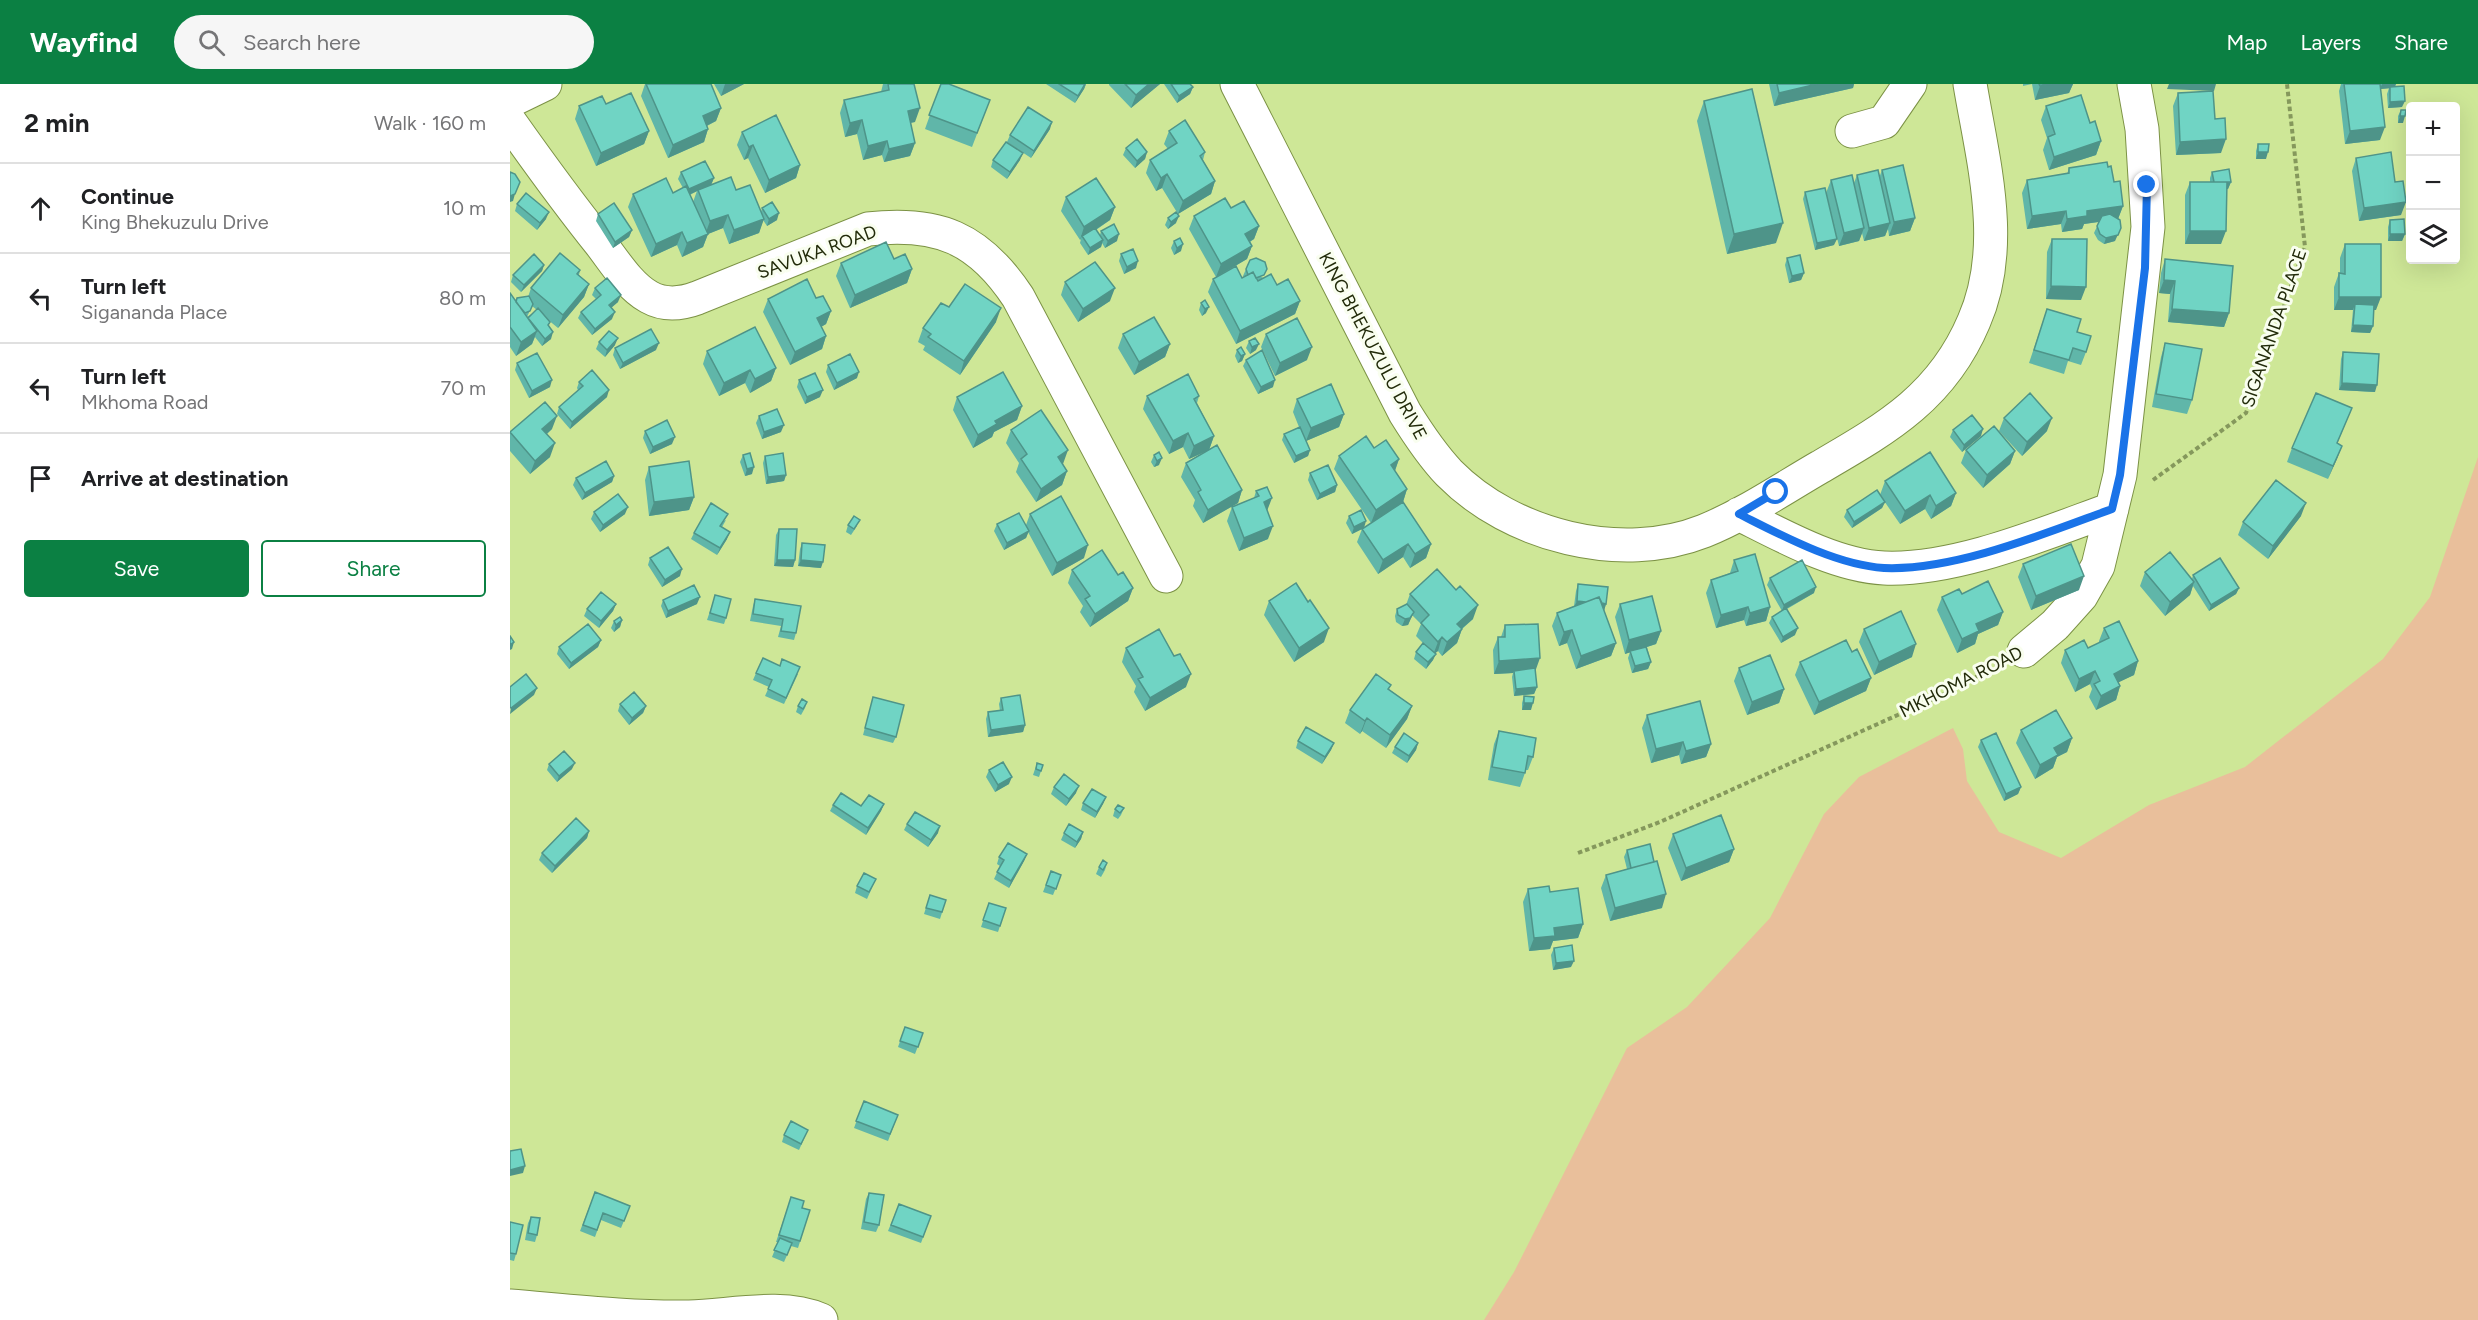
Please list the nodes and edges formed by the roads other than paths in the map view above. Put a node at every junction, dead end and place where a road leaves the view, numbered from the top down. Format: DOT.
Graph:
graph roads {
  1 [pos="545,84"];
  2 [pos="1237,84"];
  3 [pos="1910,84"];
  4 [pos="1970,84"];
  5 [pos="2134,84"];
  6 [pos="510,101"];
  7 [pos="512,131"];
  8 [pos="1852,131"];
  9 [pos="2112,509"];
  10 [pos="1739,514"];
  11 [pos="1166,576"];
  12 [pos="2024,651"];
  13 [pos="510,1306"];
  14 [pos="821,1320"];
  1 -- 6 [label="street"];
  2 -- 10 [label="street, KING BHEKUZULU DRIVE"];
  3 -- 8 [label="street"];
  4 -- 10 [label="street, KING BHEKUZULU DRIVE"];
  5 -- 9 [label="street, MKHOMA ROAD"];
  7 -- 11 [label="street, SAVUKA ROAD"];
  9 -- 10 [label="street"];
  9 -- 12 [label="street, MKHOMA ROAD"];
  13 -- 14 [label="street"];
}
